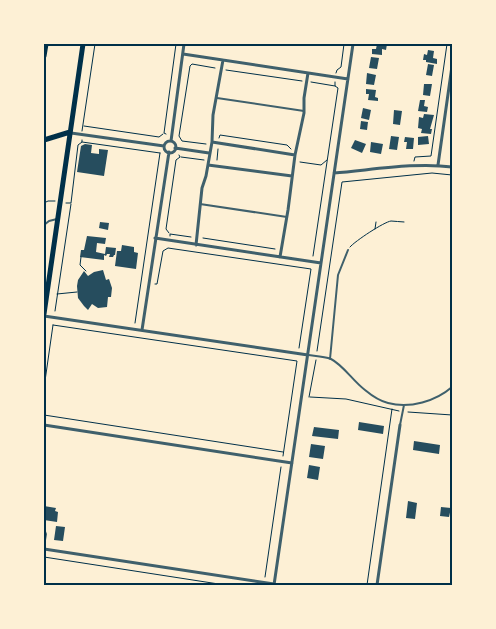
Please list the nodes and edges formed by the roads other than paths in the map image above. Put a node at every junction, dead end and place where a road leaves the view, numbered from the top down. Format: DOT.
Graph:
graph roads {
  1 [pos="46,44"];
  2 [pos="83,44"];
  3 [pos="184,44"];
  4 [pos="353,44"];
  5 [pos="183,54"];
  6 [pos="44,56"];
  7 [pos="223,60"];
  8 [pos="452,66"];
  9 [pos="308,73"];
  10 [pos="348,78"];
  11 [pos="216,98"];
  12 [pos="304,110"];
  13 [pos="70,132"];
  14 [pos="44,140"];
  15 [pos="170,141"];
  16 [pos="212,144"];
  17 [pos="163,146"];
  18 [pos="177,148"];
  19 [pos="169,152"];
  20 [pos="209,153"];
  21 [pos="296,153"];
  22 [pos="208,163"];
  23 [pos="438,165"];
  24 [pos="452,167"];
  25 [pos="334,174"];
  26 [pos="292,176"];
  27 [pos="200,204"];
  28 [pos="287,217"];
  29 [pos="57,219"];
  30 [pos="44,225"];
  31 [pos="155,238"];
  32 [pos="196,245"];
  33 [pos="348,250"];
  34 [pos="280,257"];
  35 [pos="321,263"];
  36 [pos="44,315"];
  37 [pos="142,330"];
  38 [pos="308,355"];
  39 [pos="330,359"];
  40 [pos="452,387"];
  41 [pos="404,405"];
  42 [pos="44,425"];
  43 [pos="400,425"];
  44 [pos="292,463"];
  45 [pos="44,529"];
  46 [pos="44,547"];
  47 [pos="274,584"];
  48 [pos="376,585"];
  1 -- 6 [label="main road"];
  2 -- 13 [label="main road"];
  3 -- 5 [label="street"];
  4 -- 10 [label="street"];
  5 -- 7 [label="street"];
  5 -- 15 [label="street"];
  7 -- 9 [label="street"];
  7 -- 11 [label="street"];
  8 -- 23 [label="street"];
  9 -- 10 [label="street"];
  9 -- 12 [label="street"];
  10 -- 25 [label="street"];
  11 -- 12 [label="lane"];
  11 -- 16 [label="street"];
  12 -- 21 [label="street"];
  13 -- 14 [label="main road"];
  13 -- 17 [label="street"];
  13 -- 29 [label="main road"];
  15 -- 17 [label="street"];
  15 -- 18 [label="street"];
  16 -- 20 [label="street"];
  16 -- 21 [label="street"];
  17 -- 19 [label="street"];
  18 -- 19 [label="street"];
  18 -- 20 [label="street"];
  19 -- 31 [label="street"];
  20 -- 22 [label="street"];
  21 -- 26 [label="street"];
  22 -- 26 [label="street"];
  22 -- 27 [label="street"];
  23 -- 24 [label="street"];
  23 -- 25 [label="street"];
  25 -- 35 [label="street"];
  26 -- 28 [label="street"];
  27 -- 28 [label="lane"];
  27 -- 32 [label="street"];
  28 -- 34 [label="street"];
  29 -- 30 [label="lane"];
  29 -- 36 [label="main road"];
  31 -- 32 [label="street"];
  31 -- 37 [label="street"];
  32 -- 34 [label="street"];
  33 -- 39 [label="lane"];
  34 -- 35 [label="street"];
  35 -- 38 [label="street"];
  36 -- 37 [label="street"];
  37 -- 38 [label="street"];
  38 -- 39 [label="lane"];
  38 -- 44 [label="street"];
  39 -- 41 [label="lane"];
  40 -- 41 [label="lane"];
  41 -- 43 [label="lane"];
  42 -- 44 [label="street"];
  43 -- 48 [label="street"];
  44 -- 47 [label="street"];
  45 -- 46 [label="lane"];
  46 -- 47 [label="street"];
}
